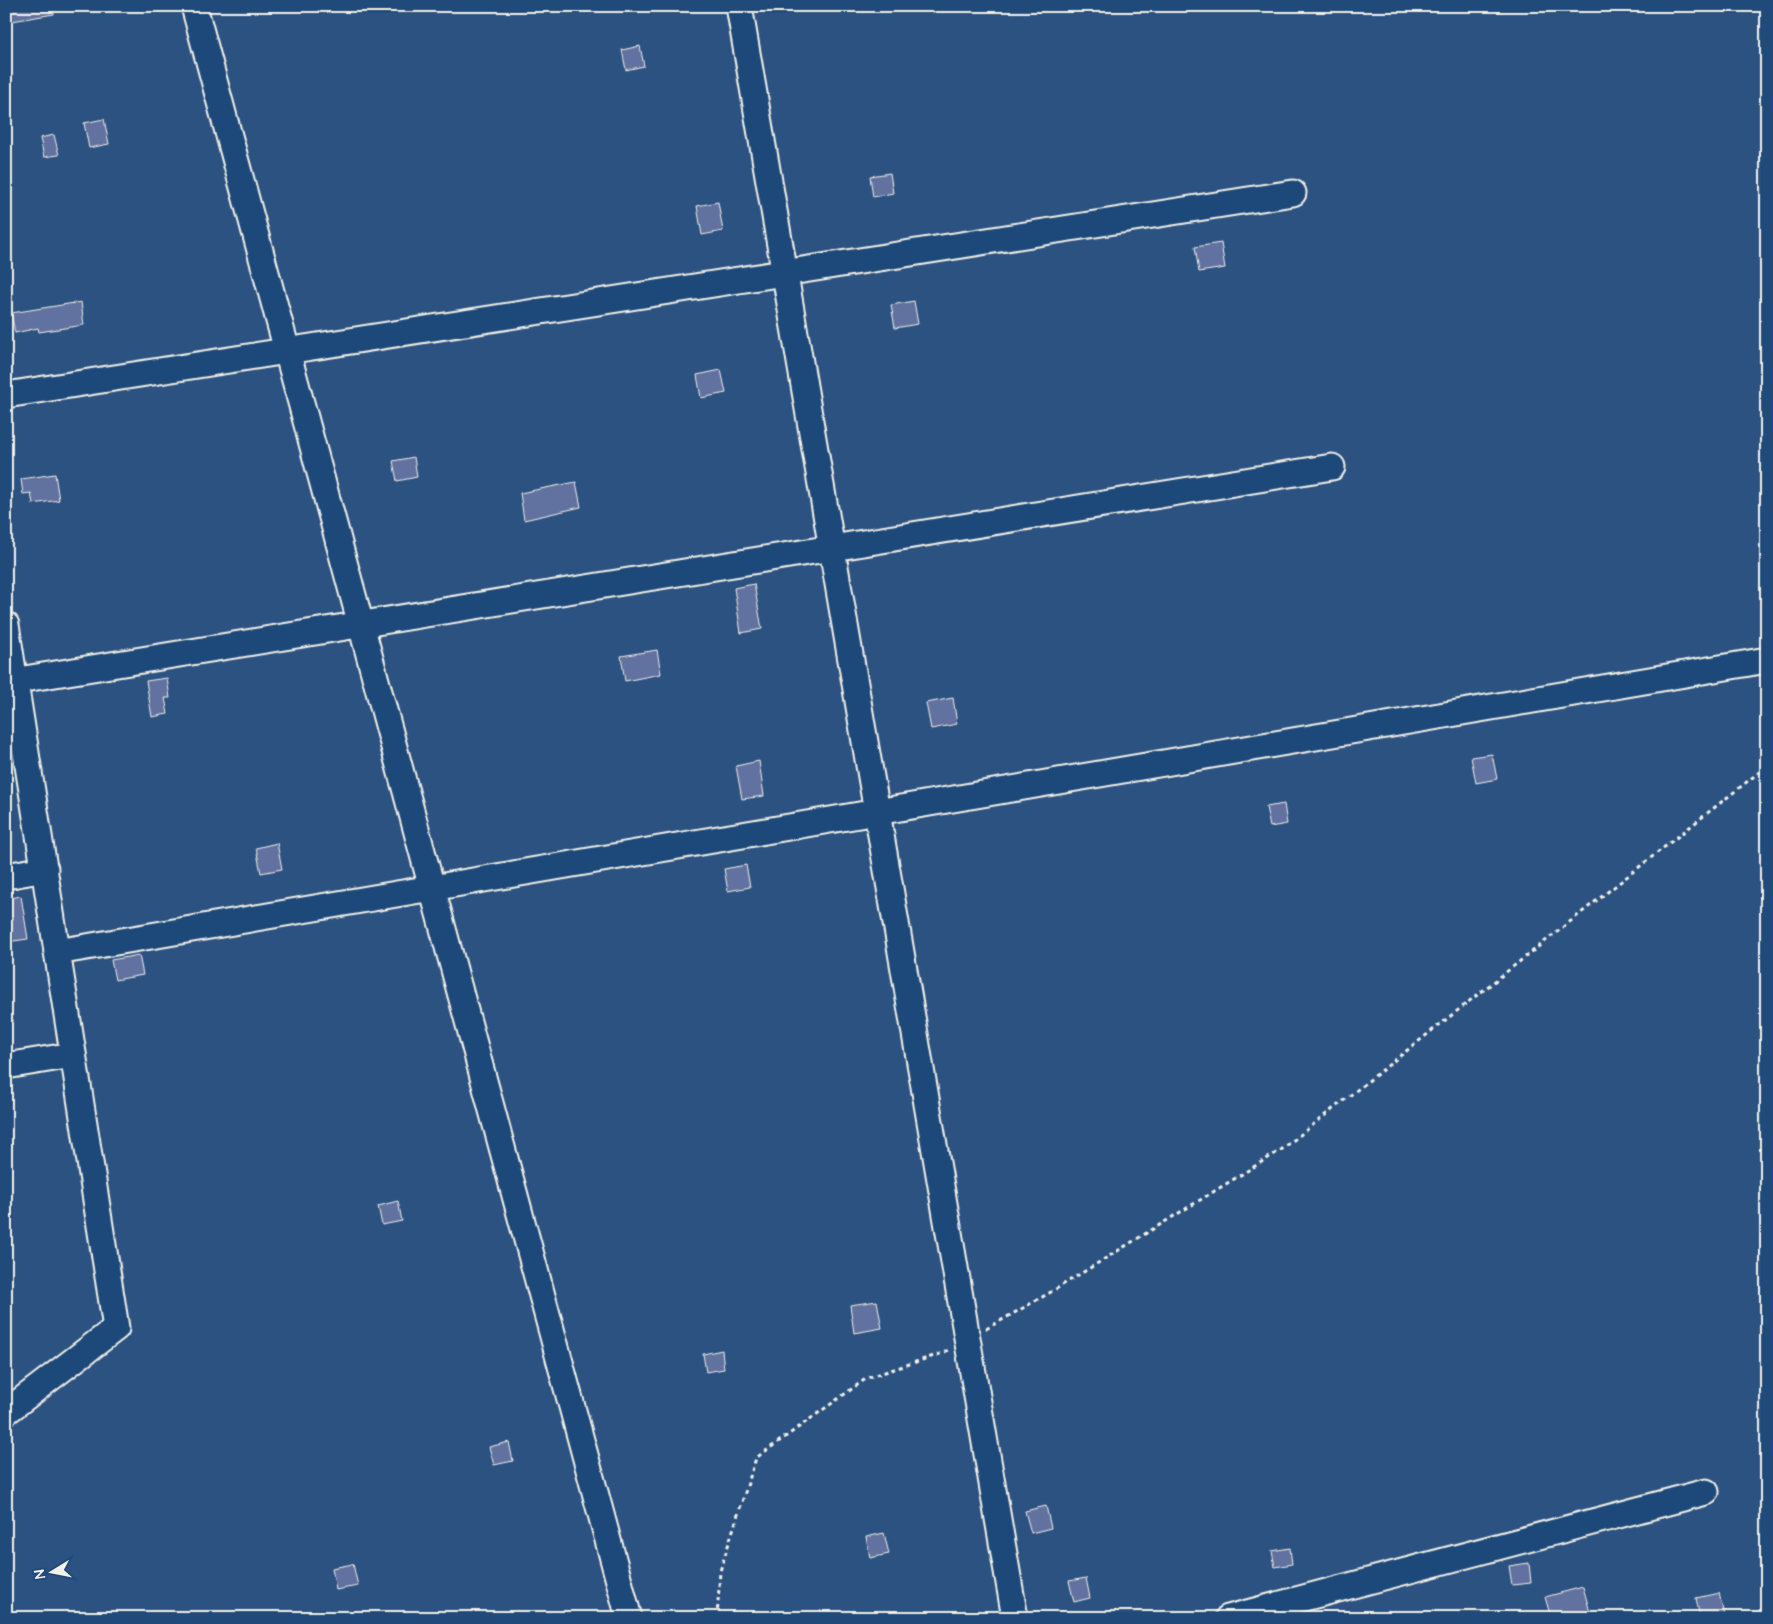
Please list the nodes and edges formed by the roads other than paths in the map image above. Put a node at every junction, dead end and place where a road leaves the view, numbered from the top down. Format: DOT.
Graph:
graph roads {
  1 [pos="194,6"];
  2 [pos="739,6"];
  3 [pos="1293,193"];
  4 [pos="784,273"];
  5 [pos="287,351"];
  6 [pos="6,395"];
  7 [pos="1332,467"];
  8 [pos="832,548"];
  9 [pos="6,624"];
  10 [pos="360,625"];
  11 [pos="1767,660"];
  12 [pos="11,682"];
  13 [pos="877,812"];
  14 [pos="45,869"];
  15 [pos="6,876"];
  16 [pos="432,888"];
  17 [pos="57,952"];
  18 [pos="73,1055"];
  19 [pos="6,1066"];
  20 [pos="6,1412"];
  21 [pos="1706,1492"];
  22 [pos="629,1618"];
  23 [pos="1015,1618"];
  24 [pos="1228,1618"];
  1 -- 5 [label="street"];
  2 -- 4 [label="street"];
  3 -- 4 [label="street"];
  4 -- 5 [label="street"];
  4 -- 8 [label="street"];
  5 -- 6 [label="street"];
  5 -- 10 [label="street"];
  7 -- 8 [label="street"];
  8 -- 10 [label="street"];
  8 -- 13 [label="street"];
  9 -- 12 [label="street"];
  10 -- 12 [label="street"];
  10 -- 16 [label="street"];
  11 -- 13 [label="street"];
  12 -- 14 [label="street"];
  13 -- 16 [label="street"];
  13 -- 23 [label="street"];
  14 -- 15 [label="street"];
  14 -- 17 [label="street"];
  16 -- 17 [label="street"];
  16 -- 22 [label="street"];
  17 -- 18 [label="street"];
  18 -- 19 [label="street"];
  18 -- 20 [label="street"];
  21 -- 24 [label="street"];
}
